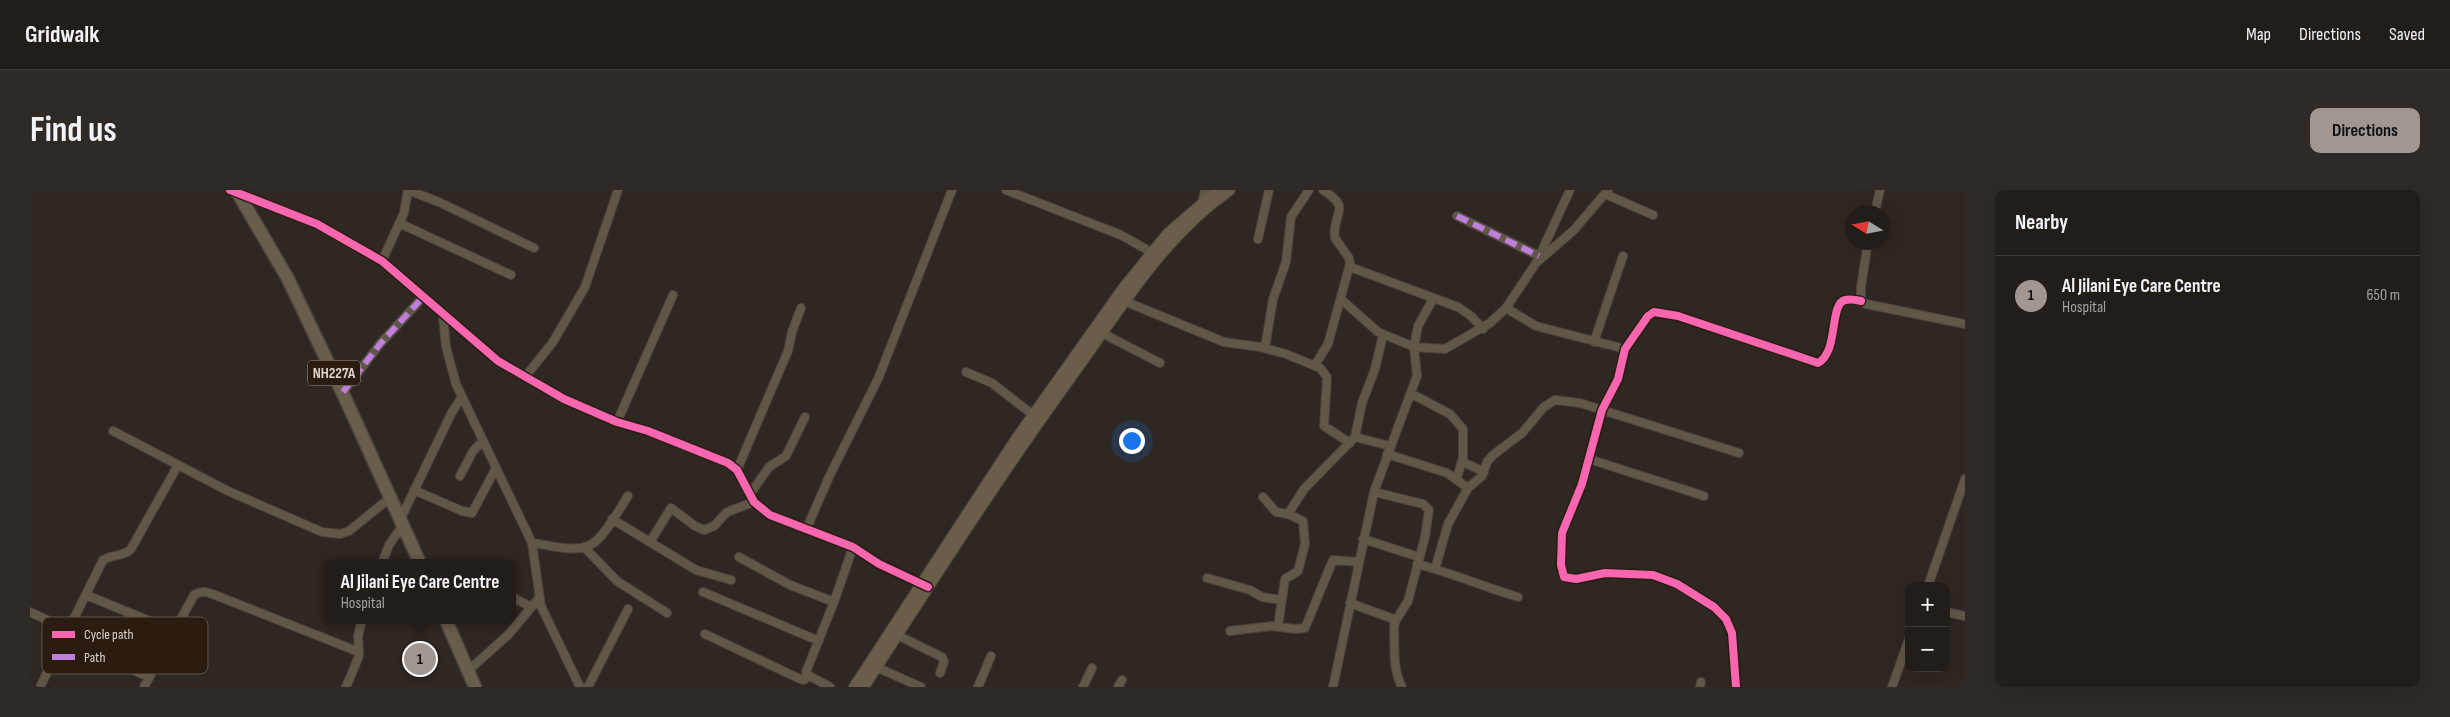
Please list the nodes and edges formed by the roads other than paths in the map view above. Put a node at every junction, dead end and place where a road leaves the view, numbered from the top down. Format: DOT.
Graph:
graph roads {
  1 [pos="408,190"];
  2 [pos="618,190"];
  3 [pos="952,190"];
  4 [pos="1006,190"];
  5 [pos="1205,190"];
  6 [pos="1218,190"];
  7 [pos="1230,190"];
  8 [pos="1269,190"];
  9 [pos="1309,190"];
  10 [pos="1323,190"];
  11 [pos="1570,190"];
  12 [pos="1880,190"];
  13 [pos="234,191"];
  14 [pos="1607,192"];
  15 [pos="1202,203"];
  16 [pos="1877,205"];
  17 [pos="1653,214"];
  18 [pos="1457,216"];
  19 [pos="399,223"];
  20 [pos="1258,239"];
  21 [pos="534,248"];
  22 [pos="1867,250"];
  23 [pos="1152,252"];
  24 [pos="1623,256"];
  25 [pos="1538,260"];
  26 [pos="382,261"];
  27 [pos="1350,267"];
  28 [pos="511,275"];
  29 [pos="673,295"];
  30 [pos="424,296"];
  31 [pos="1433,298"];
  32 [pos="1342,300"];
  33 [pos="1861,300"];
  34 [pos="1124,301"];
  35 [pos="801,308"];
  36 [pos="1506,308"];
  37 [pos="443,316"];
  38 [pos="1965,324"];
  39 [pos="1483,328"];
  40 [pos="1102,333"];
  41 [pos="1383,335"];
  42 [pos="1594,342"];
  43 [pos="1414,347"];
  44 [pos="1265,348"];
  45 [pos="1625,349"];
  46 [pos="1160,363"];
  47 [pos="1315,365"];
  48 [pos="966,372"];
  49 [pos="526,377"];
  50 [pos="343,392"];
  51 [pos="1412,394"];
  52 [pos="462,397"];
  53 [pos="1602,410"];
  54 [pos="1033,415"];
  55 [pos="805,417"];
  56 [pos="617,422"];
  57 [pos="113,431"];
  58 [pos="1352,440"];
  59 [pos="484,441"];
  60 [pos="1389,450"];
  61 [pos="1739,453"];
  62 [pos="1589,459"];
  63 [pos="1463,462"];
  64 [pos="178,465"];
  65 [pos="496,468"];
  66 [pos="737,470"];
  67 [pos="1484,472"];
  68 [pos="460,476"];
  69 [pos="1457,478"];
  70 [pos="1965,479"];
  71 [pos="1468,488"];
  72 [pos="414,490"];
  73 [pos="1374,492"];
  74 [pos="628,496"];
  75 [pos="1704,496"];
  76 [pos="1263,497"];
  77 [pos="391,498"];
  78 [pos="752,498"];
  79 [pos="1288,514"];
  80 [pos="612,518"];
  81 [pos="402,521"];
  82 [pos="806,530"];
  83 [pos="1363,539"];
  84 [pos="650,542"];
  85 [pos="532,543"];
  86 [pos="584,547"];
  87 [pos="852,547"];
  88 [pos="739,557"];
  89 [pos="384,559"];
  90 [pos="418,559"];
  91 [pos="1418,561"];
  92 [pos="1358,562"];
  93 [pos="1435,568"];
  94 [pos="1207,578"];
  95 [pos="731,580"];
  96 [pos="1929,582"];
  97 [pos="924,585"];
  98 [pos="703,592"];
  99 [pos="86,595"];
  100 [pos="1518,597"];
  101 [pos="539,598"];
  102 [pos="516,599"];
  103 [pos="1281,600"];
  104 [pos="834,602"];
  105 [pos="1350,604"];
  106 [pos="531,607"];
  107 [pos="628,609"];
  108 [pos="30,612"];
  109 [pos="667,613"];
  110 [pos="1950,613"];
  111 [pos="1965,616"];
  112 [pos="75,617"];
  113 [pos="140,617"];
  114 [pos="182,617"];
  115 [pos="42,618"];
  116 [pos="1396,620"];
  117 [pos="361,624"];
  118 [pos="448,624"];
  119 [pos="1278,626"];
  120 [pos="1230,631"];
  121 [pos="705,634"];
  122 [pos="898,635"];
  123 [pos="819,641"];
  124 [pos="1905,650"];
  125 [pos="359,652"];
  126 [pos="991,656"];
  127 [pos="876,667"];
  128 [pos="1092,668"];
  129 [pos="469,670"];
  130 [pos="940,673"];
  131 [pos="47,674"];
  132 [pos="143,674"];
  133 [pos="152,674"];
  134 [pos="808,675"];
  135 [pos="150,677"];
  136 [pos="40,687"];
  137 [pos="144,687"];
  138 [pos="346,687"];
  139 [pos="475,687"];
  140 [pos="580,687"];
  141 [pos="588,687"];
  142 [pos="830,687"];
  143 [pos="854,687"];
  144 [pos="864,687"];
  145 [pos="921,687"];
  146 [pos="978,687"];
  147 [pos="1084,687"];
  148 [pos="1333,687"];
  149 [pos="1402,687"];
  150 [pos="1736,687"];
  151 [pos="1892,687"];
  1 -- 19 [label="street"];
  1 -- 21 [label="street"];
  2 -- 49 [label="street"];
  3 -- 82 [label="street"];
  4 -- 23 [label="street"];
  5 -- 15 [label="street"];
  6 -- 15 [label="main road"];
  7 -- 34 [label="main road"];
  8 -- 20 [label="street"];
  9 -- 44 [label="street"];
  10 -- 27 [label="street"];
  11 -- 25 [label="street"];
  12 -- 16 [label="street"];
  13 -- 26 [label="street"];
  13 -- 50 [label="highway, NH227A"];
  14 -- 17 [label="street"];
  14 -- 25 [label="street"];
  15 -- 23 [label="main road"];
  18 -- 25 [label="street"];
  19 -- 26 [label="street"];
  19 -- 28 [label="street"];
  22 -- 33 [label="street"];
  23 -- 54 [label="main road"];
  24 -- 42 [label="street"];
  25 -- 36 [label="street"];
  26 -- 30 [label="street"];
  27 -- 31 [label="street"];
  27 -- 32 [label="street"];
  29 -- 56 [label="street"];
  30 -- 37 [label="street"];
  30 -- 50 [label="street"];
  31 -- 39 [label="street"];
  31 -- 43 [label="street"];
  32 -- 41 [label="street"];
  32 -- 47 [label="street"];
  33 -- 38 [label="street"];
  33 -- 45 [label="street"];
  34 -- 40 [label="main road"];
  34 -- 44 [label="street"];
  35 -- 66 [label="street"];
  36 -- 39 [label="street"];
  36 -- 42 [label="street"];
  37 -- 49 [label="street"];
  37 -- 52 [label="street"];
  39 -- 43 [label="street"];
  40 -- 46 [label="street"];
  40 -- 97 [label="main road"];
  41 -- 43 [label="street"];
  41 -- 58 [label="street"];
  42 -- 45 [label="street"];
  43 -- 51 [label="street"];
  44 -- 47 [label="street"];
  45 -- 53 [label="street"];
  47 -- 58 [label="street"];
  48 -- 54 [label="street"];
  49 -- 56 [label="street"];
  50 -- 77 [label="highway, NH227A"];
  51 -- 60 [label="street"];
  51 -- 63 [label="street"];
  52 -- 59 [label="street"];
  52 -- 72 [label="street"];
  53 -- 61 [label="street"];
  53 -- 62 [label="street"];
  53 -- 67 [label="street"];
  54 -- 97 [label="main road"];
  55 -- 78 [label="street"];
  56 -- 66 [label="street"];
  57 -- 64 [label="street"];
  58 -- 60 [label="street"];
  58 -- 79 [label="street"];
  59 -- 65 [label="street"];
  59 -- 68 [label="street"];
  60 -- 69 [label="street"];
  60 -- 73 [label="street"];
  62 -- 75 [label="street"];
  62 -- 150 [label="street"];
  63 -- 67 [label="street"];
  63 -- 69 [label="street"];
  64 -- 77 [label="street"];
  64 -- 99 [label="street"];
  65 -- 72 [label="street"];
  65 -- 85 [label="street"];
  66 -- 78 [label="street"];
  67 -- 71 [label="street"];
  69 -- 71 [label="street"];
  70 -- 96 [label="street"];
  71 -- 93 [label="street"];
  72 -- 81 [label="street"];
  73 -- 83 [label="street"];
  73 -- 91 [label="street"];
  74 -- 80 [label="street"];
  76 -- 79 [label="street"];
  77 -- 81 [label="highway, NH227A"];
  78 -- 82 [label="street"];
  78 -- 84 [label="street"];
  79 -- 103 [label="street"];
  80 -- 84 [label="street"];
  80 -- 86 [label="street"];
  81 -- 89 [label="street"];
  81 -- 90 [label="highway, NH227A"];
  82 -- 87 [label="street"];
  83 -- 91 [label="street"];
  83 -- 92 [label="street"];
  84 -- 95 [label="street"];
  85 -- 86 [label="street"];
  85 -- 101 [label="street"];
  86 -- 109 [label="street"];
  87 -- 97 [label="street"];
  87 -- 104 [label="street"];
  88 -- 104 [label="street"];
  91 -- 93 [label="street"];
  91 -- 116 [label="street"];
  92 -- 105 [label="street"];
  92 -- 119 [label="street"];
  93 -- 100 [label="street"];
  94 -- 103 [label="street"];
  97 -- 122 [label="main road"];
  97 -- 143 [label="main road"];
  98 -- 123 [label="street"];
  99 -- 112 [label="street"];
  99 -- 113 [label="street"];
  101 -- 106 [label="street"];
  101 -- 140 [label="street"];
  102 -- 106 [label="street"];
  103 -- 119 [label="street"];
  104 -- 123 [label="street"];
  105 -- 116 [label="street"];
  105 -- 148 [label="street"];
  106 -- 129 [label="street"];
  107 -- 141 [label="street"];
  108 -- 115 [label="street"];
  110 -- 111 [label="street"];
  114 -- 125 [label="street"];
  116 -- 149 [label="street"];
  117 -- 125 [label="street"];
  118 -- 129 [label="highway"];
  119 -- 120 [label="street"];
  121 -- 134 [label="street"];
  122 -- 127 [label="main road"];
  122 -- 130 [label="street"];
  123 -- 134 [label="street"];
  124 -- 151 [label="street"];
  125 -- 138 [label="street"];
  126 -- 146 [label="street"];
  127 -- 144 [label="main road"];
  127 -- 145 [label="street"];
  128 -- 147 [label="street"];
  129 -- 139 [label="highway"];
  131 -- 136 [label="street"];
  132 -- 135 [label="street"];
  133 -- 135 [label="street"];
  134 -- 142 [label="street"];
  135 -- 137 [label="street"];
}
